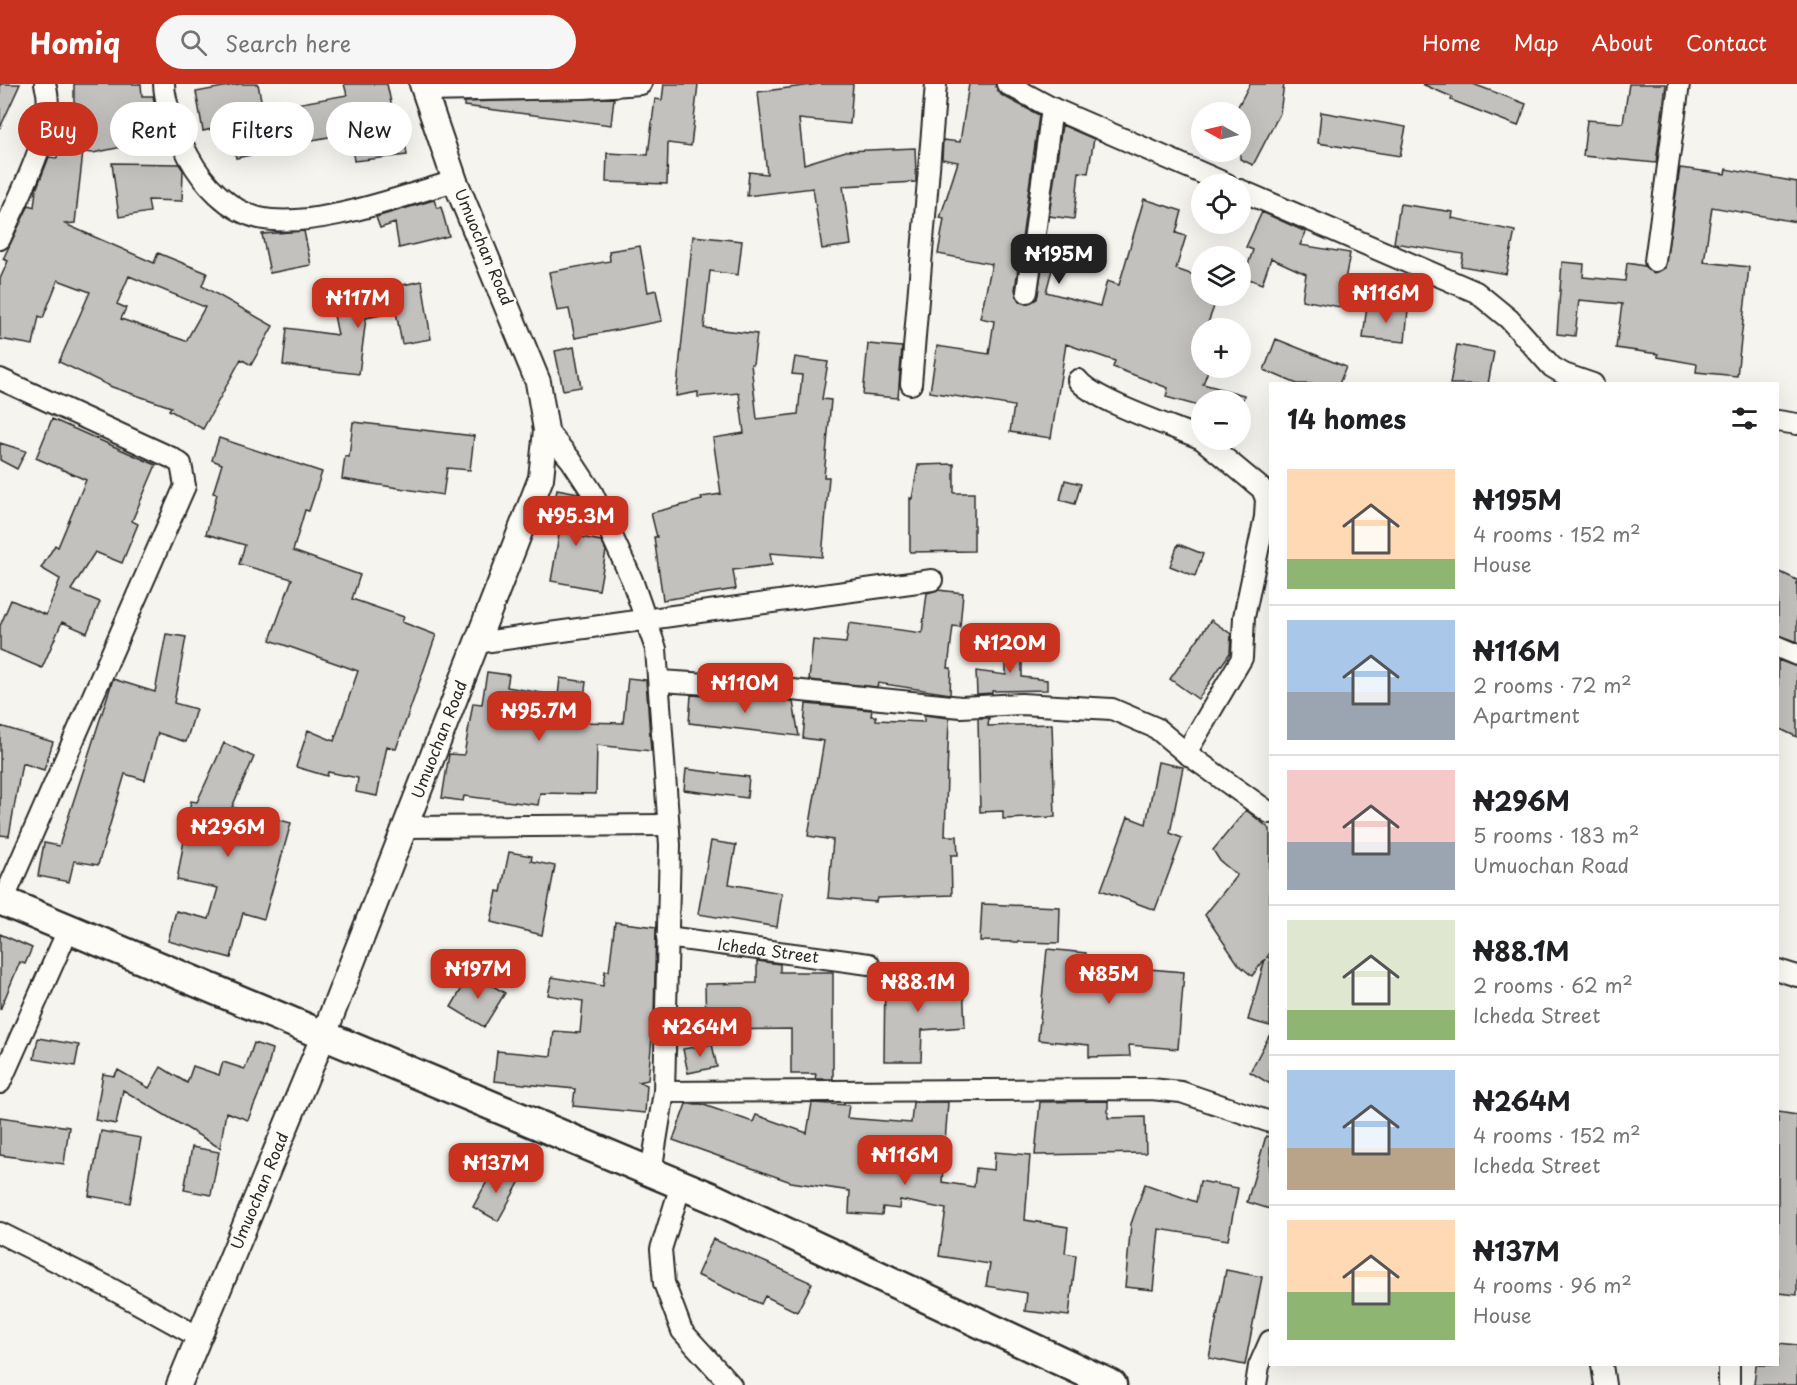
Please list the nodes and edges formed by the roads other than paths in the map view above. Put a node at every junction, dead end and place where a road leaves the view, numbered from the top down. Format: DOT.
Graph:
graph roads {
  1 [pos="45,84"];
  2 [pos="164,84"];
  3 [pos="641,84"];
  4 [pos="936,84"];
  5 [pos="1678,84"];
  6 [pos="423,87"];
  7 [pos="1016,87"];
  8 [pos="1052,108"];
  9 [pos="1204,174"];
  10 [pos="455,181"];
  11 [pos="1251,195"];
  12 [pos="0,239"];
  13 [pos="1654,261"];
  14 [pos="1027,292"];
  15 [pos="0,379"];
  16 [pos="1078,380"];
  17 [pos="1587,382"];
  18 [pos="910,384"];
  19 [pos="1779,420"];
  20 [pos="1797,424"];
  21 [pos="546,430"];
  22 [pos="1191,434"];
  23 [pos="1215,450"];
  24 [pos="932,580"];
  25 [pos="647,620"];
  26 [pos="476,643"];
  27 [pos="1779,647"];
  28 [pos="1797,655"];
  29 [pos="660,681"];
  30 [pos="1186,753"];
  31 [pos="1269,812"];
  32 [pos="668,825"];
  33 [pos="404,827"];
  34 [pos="2,901"];
  35 [pos="68,930"];
  36 [pos="667,937"];
  37 [pos="869,964"];
  38 [pos="1779,970"];
  39 [pos="1797,976"];
  40 [pos="323,1036"];
  41 [pos="0,1083"];
  42 [pos="664,1092"];
  43 [pos="1269,1122"];
  44 [pos="651,1172"];
  45 [pos="681,1185"];
  46 [pos="0,1233"];
  47 [pos="197,1336"];
  48 [pos="1269,1343"];
  49 [pos="1602,1366"];
  50 [pos="1729,1366"];
  51 [pos="179,1385"];
  52 [pos="731,1385"];
  53 [pos="1112,1385"];
  54 [pos="1256,1385"];
  55 [pos="1605,1385"];
  56 [pos="1729,1385"];
  1 -- 12 [label="street"];
  2 -- 10 [label="street"];
  3 -- 6 [label="street"];
  4 -- 18 [label="street"];
  5 -- 13 [label="street"];
  6 -- 10 [label="street, Umuochan Road"];
  7 -- 8 [label="street"];
  8 -- 9 [label="street"];
  8 -- 14 [label="street"];
  10 -- 21 [label="street, Umuochan Road"];
  11 -- 17 [label="street"];
  15 -- 34 [label="street"];
  16 -- 22 [label="street"];
  19 -- 20 [label="street"];
  21 -- 25 [label="street"];
  21 -- 26 [label="street, Umuochan Road"];
  23 -- 30 [label="street"];
  24 -- 25 [label="street"];
  25 -- 26 [label="street"];
  25 -- 29 [label="street"];
  26 -- 33 [label="street, Umuochan Road"];
  27 -- 28 [label="street"];
  29 -- 30 [label="street"];
  29 -- 32 [label="street"];
  30 -- 31 [label="street"];
  32 -- 33 [label="street"];
  32 -- 36 [label="street"];
  33 -- 40 [label="street, Umuochan Road"];
  34 -- 35 [label="main road"];
  35 -- 40 [label="main road"];
  35 -- 41 [label="street"];
  36 -- 37 [label="street, Icheda Street"];
  36 -- 42 [label="street"];
  38 -- 39 [label="street"];
  40 -- 44 [label="main road"];
  40 -- 47 [label="street, Umuochan Road"];
  42 -- 43 [label="street"];
  42 -- 44 [label="street"];
  44 -- 45 [label="main road"];
  45 -- 52 [label="street"];
  45 -- 53 [label="main road"];
  46 -- 47 [label="street"];
  47 -- 51 [label="street, Umuochan Road"];
  48 -- 54 [label="street"];
  49 -- 55 [label="street"];
  50 -- 56 [label="street"];
}
